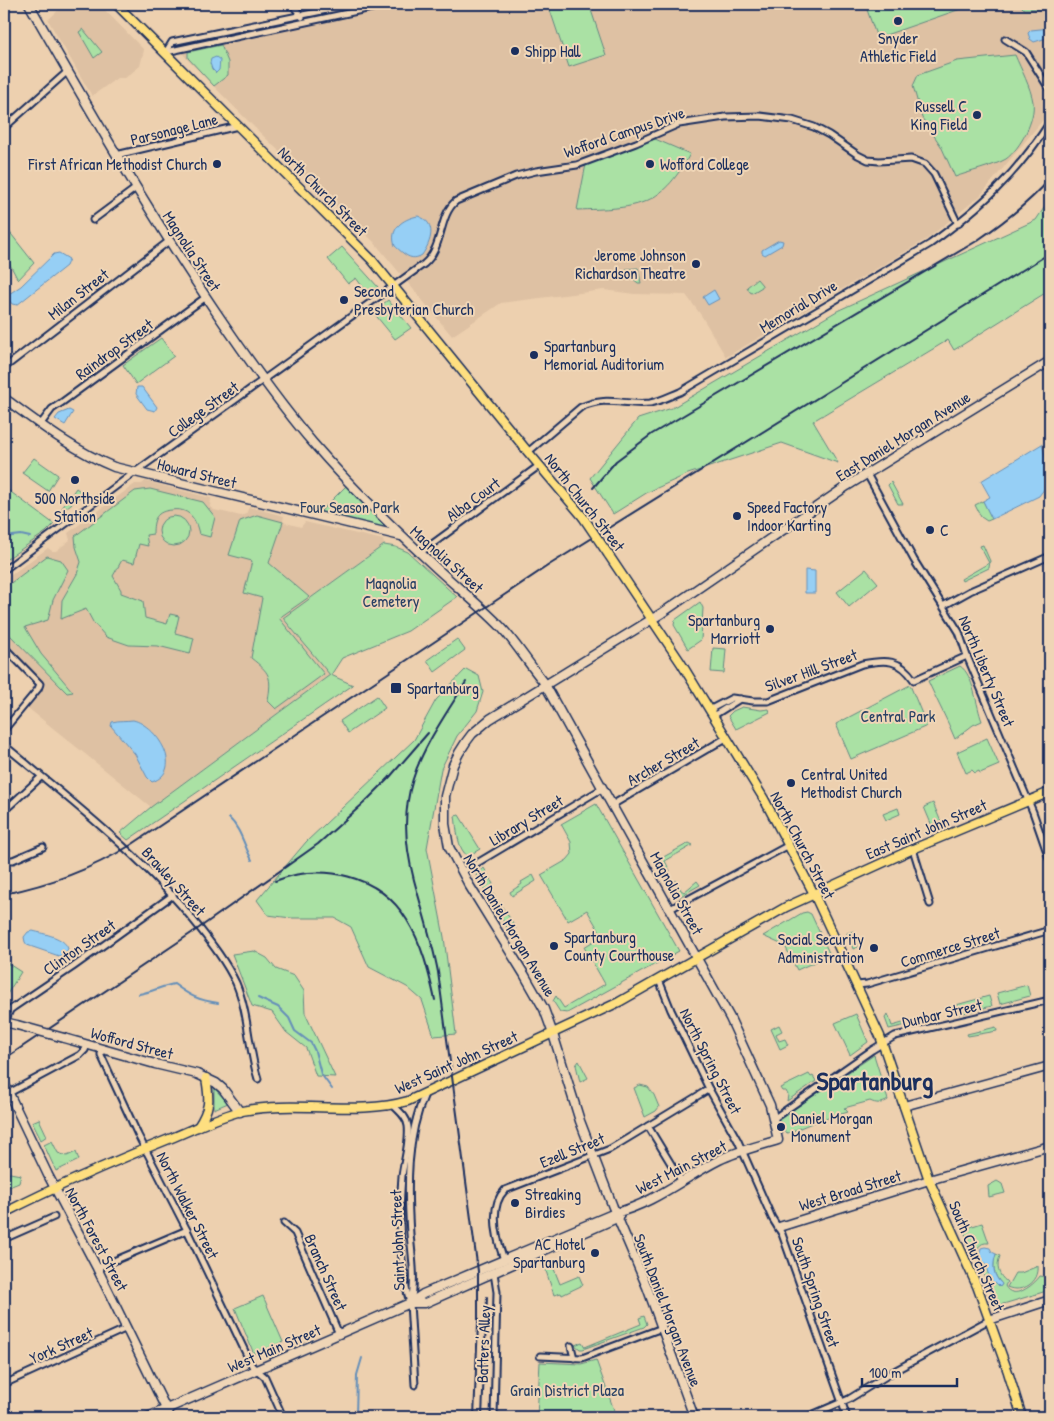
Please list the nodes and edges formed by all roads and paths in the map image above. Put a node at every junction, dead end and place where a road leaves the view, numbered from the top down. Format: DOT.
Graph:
graph roads {
  1 [pos="29,4"];
  2 [pos="116,4"];
  3 [pos="292,4"];
  4 [pos="356,4"];
  5 [pos="390,4"];
  6 [pos="301,14"];
  7 [pos="304,22"];
  8 [pos="1005,39"];
  9 [pos="166,52"];
  10 [pos="68,71"];
  11 [pos="1050,90"];
  12 [pos="1050,122"];
  13 [pos="238,126"];
  14 [pos="4,128"];
  15 [pos="116,155"];
  16 [pos="136,188"];
  17 [pos="93,220"];
  18 [pos="958,224"];
  19 [pos="169,241"];
  20 [pos="393,286"];
  21 [pos="206,297"];
  22 [pos="1050,361"];
  23 [pos="4,368"];
  24 [pos="264,380"];
  25 [pos="4,398"];
  26 [pos="40,425"];
  27 [pos="528,452"];
  28 [pos="540,465"];
  29 [pos="136,472"];
  30 [pos="867,474"];
  31 [pos="401,536"];
  32 [pos="420,553"];
  33 [pos="1050,556"];
  34 [pos="4,570"];
  35 [pos="943,606"];
  36 [pos="653,619"];
  37 [pos="4,646"];
  38 [pos="968,656"];
  39 [pos="545,685"];
  40 [pos="740,699"];
  41 [pos="711,713"];
  42 [pos="4,730"];
  43 [pos="726,738"];
  44 [pos="4,745"];
  45 [pos="42,777"];
  46 [pos="603,788"];
  47 [pos="1050,792"];
  48 [pos="1028,801"];
  49 [pos="612,805"];
  50 [pos="4,811"];
  51 [pos="789,845"];
  52 [pos="43,847"];
  53 [pos="913,849"];
  54 [pos="4,860"];
  55 [pos="1050,860"];
  56 [pos="462,872"];
  57 [pos="814,894"];
  58 [pos="173,895"];
  59 [pos="930,904"];
  60 [pos="670,909"];
  61 [pos="1050,930"];
  62 [pos="698,958"];
  63 [pos="659,980"];
  64 [pos="857,985"];
  65 [pos="1050,1000"];
  66 [pos="4,1022"];
  67 [pos="553,1034"];
  68 [pos="883,1043"];
  69 [pos="87,1045"];
  70 [pos="102,1049"];
  71 [pos="1050,1066"];
  72 [pos="206,1078"];
  73 [pos="258,1079"];
  74 [pos="4,1082"];
  75 [pos="709,1089"];
  76 [pos="9,1094"];
  77 [pos="425,1094"];
  78 [pos="393,1105"];
  79 [pos="904,1106"];
  80 [pos="240,1112"];
  81 [pos="773,1119"];
  82 [pos="648,1126"];
  83 [pos="198,1127"];
  84 [pos="778,1140"];
  85 [pos="1050,1146"];
  86 [pos="145,1148"];
  87 [pos="742,1151"];
  88 [pos="593,1156"];
  89 [pos="929,1180"];
  90 [pos="682,1182"];
  91 [pos="56,1189"];
  92 [pos="4,1213"];
  93 [pos="616,1215"];
  94 [pos="54,1217"];
  95 [pos="284,1223"];
  96 [pos="779,1227"];
  97 [pos="187,1230"];
  98 [pos="4,1239"];
  99 [pos="504,1260"];
  100 [pos="97,1268"];
  101 [pos="494,1273"];
  102 [pos="1050,1300"];
  103 [pos="410,1303"];
  104 [pos="989,1320"];
  105 [pos="128,1328"];
  106 [pos="662,1328"];
  107 [pos="339,1334"];
  108 [pos="571,1346"];
  109 [pos="540,1356"];
  110 [pos="574,1358"];
  111 [pos="256,1371"];
  112 [pos="4,1384"];
  113 [pos="416,1385"];
  114 [pos="841,1402"];
  115 [pos="166,1409"];
  116 [pos="148,1417"];
  117 [pos="170,1417"];
  118 [pos="283,1417"];
  119 [pos="494,1417"];
  120 [pos="694,1417"];
  121 [pos="806,1417"];
  122 [pos="847,1417"];
  123 [pos="1022,1417"];
  1 -- 10 [label="street, Magnolia Street"];
  2 -- 9 [label="main road, North Church Street"];
  3 -- 6 [label="street"];
  4 -- 6 [label="street"];
  5 -- 7 [label="street"];
  6 -- 7 [label="street"];
  6 -- 9 [label="street"];
  7 -- 9 [label="street"];
  8 -- 11 [label="street"];
  9 -- 13 [label="main road, North Church Street"];
  10 -- 14 [label="street"];
  10 -- 15 [label="street, Magnolia Street"];
  12 -- 18 [label="street, Memorial Drive"];
  13 -- 15 [label="street, Parsonage Lane"];
  13 -- 20 [label="main road, North Church Street"];
  15 -- 16 [label="street, Magnolia Street"];
  16 -- 17 [label="street"];
  16 -- 19 [label="street, Magnolia Street"];
  18 -- 20 [label="street, Wofford Campus Drive"];
  18 -- 27 [label="street, Memorial Drive"];
  19 -- 21 [label="street, Magnolia Street"];
  19 -- 23 [label="street, Milan Street"];
  20 -- 24 [label="street, College Street"];
  20 -- 27 [label="main road, North Church Street"];
  21 -- 24 [label="street, Magnolia Street"];
  21 -- 26 [label="street, Raindrop Street"];
  22 -- 30 [label="street, East Daniel Morgan Avenue"];
  24 -- 29 [label="street, College Street"];
  24 -- 31 [label="street, Magnolia Street"];
  25 -- 26 [label="street, Howard Street"];
  26 -- 29 [label="street, Howard Street"];
  27 -- 28 [label="main road, North Church Street"];
  28 -- 32 [label="street, Alba Court"];
  28 -- 36 [label="main road, North Church Street, bridge"];
  29 -- 31 [label="street, Howard Street"];
  29 -- 34 [label="street, College Street"];
  30 -- 35 [label="street, North Liberty Street"];
  30 -- 36 [label="street, East Daniel Morgan Avenue"];
  31 -- 32 [label="street, Magnolia Street"];
  32 -- 39 [label="street, Magnolia Street"];
  33 -- 35 [label="street"];
  35 -- 38 [label="street, North Liberty Street"];
  36 -- 39 [label="street, East Daniel Morgan Avenue"];
  36 -- 41 [label="main road, North Church Street"];
  37 -- 42 [label="street"];
  38 -- 40 [label="street, Silver Hill Street"];
  38 -- 48 [label="street, North Liberty Street"];
  39 -- 46 [label="street, Magnolia Street"];
  39 -- 56 [label="street, North Daniel Morgan Avenue"];
  40 -- 41 [label="street"];
  40 -- 41 [label="street, Silver Hill Street"];
  41 -- 43 [label="main road, North Church Street"];
  43 -- 49 [label="street, Archer Street"];
  43 -- 51 [label="main road, North Church Street"];
  44 -- 45 [label="street, Brawley Street"];
  45 -- 50 [label="street"];
  45 -- 58 [label="street, Brawley Street"];
  46 -- 49 [label="street, Magnolia Street"];
  46 -- 56 [label="street, Library Street"];
  47 -- 48 [label="main road, East Saint John Street"];
  48 -- 53 [label="main road, East Saint John Street"];
  48 -- 55 [label="street, North Liberty Street"];
  49 -- 60 [label="street, Magnolia Street"];
  51 -- 57 [label="main road, North Church Street"];
  51 -- 60 [label="street"];
  52 -- 54 [label="street"];
  53 -- 57 [label="main road, East Saint John Street"];
  53 -- 59 [label="street"];
  56 -- 67 [label="street, North Daniel Morgan Avenue"];
  57 -- 62 [label="main road, West Saint John Street"];
  57 -- 64 [label="main road, North Church Street"];
  58 -- 66 [label="street, Clinton Street"];
  58 -- 73 [label="street, Brawley Street"];
  60 -- 62 [label="street, Magnolia Street"];
  61 -- 64 [label="street, Commerce Street"];
  62 -- 63 [label="main road, West Saint John Street"];
  62 -- 81 [label="street, Magnolia Street"];
  63 -- 67 [label="main road, West Saint John Street"];
  63 -- 75 [label="street, North Spring Street"];
  64 -- 68 [label="main road, North Church Street"];
  65 -- 68 [label="street, Dunbar Street"];
  66 -- 69 [label="street, Wofford Street, bridge"];
  67 -- 77 [label="main road, West Saint John Street"];
  67 -- 88 [label="street, North Daniel Morgan Avenue"];
  68 -- 79 [label="main road, North Church Street"];
  68 -- 81 [label="street, Dunbar Street"];
  69 -- 70 [label="street, Wofford Street"];
  69 -- 76 [label="street"];
  70 -- 72 [label="street, Wofford Street"];
  70 -- 86 [label="street, North Walker Street"];
  71 -- 79 [label="street"];
  72 -- 80 [label="street, Wofford Street"];
  72 -- 83 [label="main road"];
  74 -- 76 [label="street, North Forest Street"];
  75 -- 82 [label="street, Ezell Street"];
  75 -- 87 [label="street, North Spring Street"];
  76 -- 91 [label="street, North Forest Street"];
  77 -- 78 [label="main road, West Saint John Street"];
  77 -- 103 [label="street, Saint John Street"];
  78 -- 80 [label="main road, West Saint John Street"];
  78 -- 103 [label="street, Saint John Street"];
  79 -- 89 [label="main road, South Church Street"];
  80 -- 83 [label="main road, West Saint John Street"];
  81 -- 84 [label="street, Magnolia Street"];
  82 -- 88 [label="street, Ezell Street"];
  82 -- 90 [label="street"];
  83 -- 86 [label="main road, West Saint John Street"];
  84 -- 87 [label="street, West Main Street"];
  85 -- 89 [label="street, West Broad Street"];
  86 -- 91 [label="main road, West Saint John Street"];
  86 -- 97 [label="street, North Walker Street"];
  87 -- 90 [label="street, West Main Street"];
  87 -- 96 [label="street, South Spring Street"];
  88 -- 93 [label="street, North Daniel Morgan Avenue"];
  88 -- 99 [label="street, Ezell Street"];
  89 -- 96 [label="street, West Broad Street"];
  89 -- 104 [label="main road, South Church Street"];
  90 -- 93 [label="street, West Main Street"];
  91 -- 92 [label="main road, West Saint John Street"];
  91 -- 100 [label="street, North Forest Street"];
  93 -- 99 [label="street, West Main Street"];
  93 -- 101 [label="street, West Main Street"];
  93 -- 106 [label="street, South Daniel Morgan Avenue"];
  94 -- 98 [label="street"];
  95 -- 107 [label="street, Branch Street"];
  96 -- 114 [label="street, South Spring Street"];
  97 -- 100 [label="street"];
  97 -- 111 [label="street, North Walker Street"];
  99 -- 103 [label="street, West Main Street"];
  100 -- 105 [label="street, North Forest Street"];
  101 -- 103 [label="street, West Main Street"];
  101 -- 119 [label="street, Batters' Alley"];
  102 -- 104 [label="street"];
  103 -- 107 [label="street, West Main Street"];
  103 -- 113 [label="street"];
  104 -- 114 [label="street"];
  104 -- 123 [label="main road, South Church Street"];
  105 -- 112 [label="street, York Street"];
  105 -- 115 [label="street, North Forest Street"];
  106 -- 110 [label="street"];
  106 -- 120 [label="street, South Daniel Morgan Avenue"];
  107 -- 111 [label="street, West Main Street"];
  108 -- 110 [label="street"];
  109 -- 110 [label="street"];
  111 -- 115 [label="street, West Main Street"];
  111 -- 118 [label="street, North Walker Street"];
  114 -- 121 [label="street"];
  114 -- 122 [label="street, South Spring Street"];
  115 -- 116 [label="street, West Main Street"];
  115 -- 117 [label="street, North Forest Street"];
}
